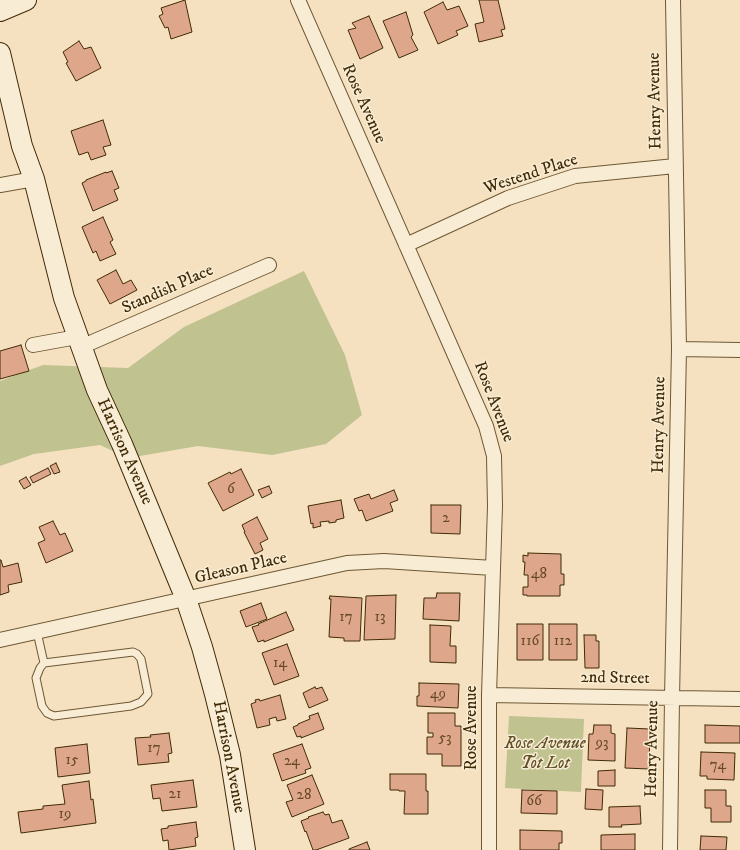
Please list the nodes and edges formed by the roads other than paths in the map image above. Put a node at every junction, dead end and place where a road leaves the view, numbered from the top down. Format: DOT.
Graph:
graph roads {
  1 [pos="26,0"];
  2 [pos="298,0"];
  3 [pos="673,0"];
  4 [pos="0,11"];
  5 [pos="0,53"];
  6 [pos="675,166"];
  7 [pos="34,179"];
  8 [pos="0,185"];
  9 [pos="406,245"];
  10 [pos="269,265"];
  11 [pos="79,342"];
  12 [pos="33,345"];
  13 [pos="679,349"];
  14 [pos="740,350"];
  15 [pos="493,568"];
  16 [pos="186,599"];
  17 [pos="37,632"];
  18 [pos="0,640"];
  19 [pos="44,663"];
  20 [pos="489,695"];
  21 [pos="672,698"];
  22 [pos="740,699"];
  23 [pos="245,850"];
  24 [pos="489,850"];
  25 [pos="670,850"];
  1 -- 4 [label="main road"];
  2 -- 9 [label="street, Rose Avenue"];
  3 -- 6 [label="street, Henry Avenue"];
  5 -- 7 [label="main road, Harrison Avenue"];
  6 -- 9 [label="street, Westend Place"];
  6 -- 13 [label="street, Henry Avenue"];
  7 -- 8 [label="street"];
  7 -- 11 [label="main road, Harrison Avenue"];
  9 -- 15 [label="street, Rose Avenue"];
  10 -- 11 [label="street, Standish Place"];
  11 -- 12 [label="street, Standish Place"];
  11 -- 16 [label="main road, Harrison Avenue"];
  13 -- 14 [label="street"];
  13 -- 21 [label="street, Henry Avenue"];
  15 -- 16 [label="street, Gleason Place"];
  15 -- 20 [label="street, Rose Avenue"];
  16 -- 17 [label="street, Gleason Place"];
  16 -- 23 [label="main road, Harrison Avenue"];
  17 -- 18 [label="street, Gleason Place"];
  17 -- 19 [label="lane"];
  19 -- 19 [label="lane"];
  20 -- 21 [label="street, 2nd Street"];
  20 -- 24 [label="street, Rose Avenue"];
  21 -- 22 [label="street, 2nd Street"];
  21 -- 25 [label="street, Henry Avenue"];
}
